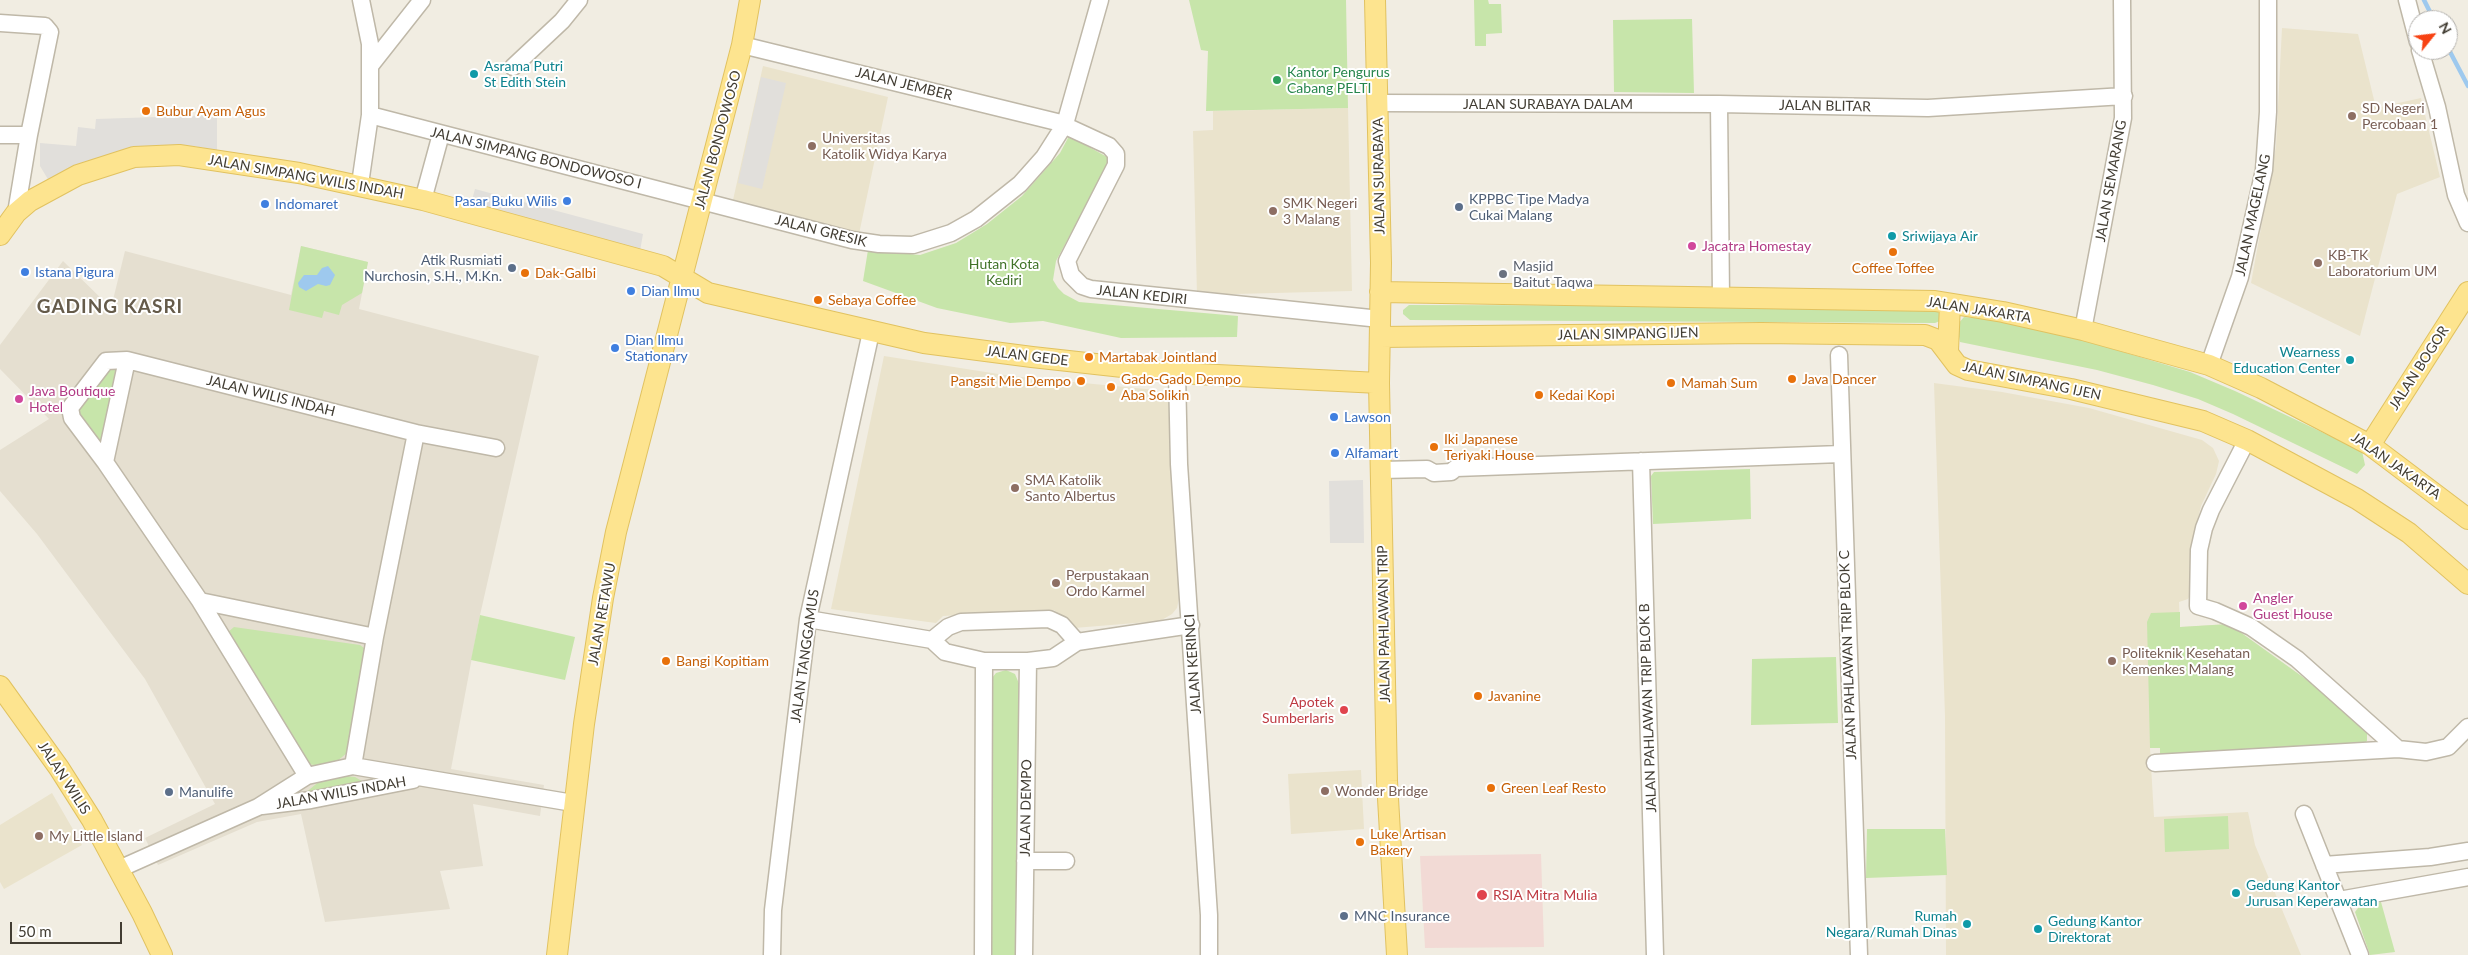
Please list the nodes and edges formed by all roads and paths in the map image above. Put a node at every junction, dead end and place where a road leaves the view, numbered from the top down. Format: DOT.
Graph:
graph roads {
  1 [pos="361,0"];
  2 [pos="422,0"];
  3 [pos="579,0"];
  4 [pos="750,0"];
  5 [pos="1100,0"];
  6 [pos="1375,0"];
  7 [pos="2122,0"];
  8 [pos="2268,0"];
  9 [pos="0,23"];
  10 [pos="742,45"];
  11 [pos="2423,60"];
  12 [pos="370,66"];
  13 [pos="513,67"];
  14 [pos="2124,96"];
  15 [pos="1377,103"];
  16 [pos="1719,104"];
  17 [pos="370,115"];
  18 [pos="1065,124"];
  19 [pos="440,134"];
  20 [pos="0,135"];
  21 [pos="29,135"];
  22 [pos="360,184"];
  23 [pos="424,200"];
  24 [pos="702,200"];
  25 [pos="16,213"];
  26 [pos="2468,222"];
  27 [pos="0,235"];
  28 [pos="683,280"];
  29 [pos="1380,292"];
  30 [pos="2468,292"];
  31 [pos="1721,297"];
  32 [pos="1950,304"];
  33 [pos="1380,328"];
  34 [pos="2083,330"];
  35 [pos="870,332"];
  36 [pos="1948,351"];
  37 [pos="1839,355"];
  38 [pos="127,360"];
  39 [pos="2209,366"];
  40 [pos="1177,373"];
  41 [pos="1379,383"];
  42 [pos="416,433"];
  43 [pos="2247,440"];
  44 [pos="2370,445"];
  45 [pos="496,448"];
  46 [pos="1841,454"];
  47 [pos="1641,461"];
  48 [pos="105,462"];
  49 [pos="1381,470"];
  50 [pos="2468,519"];
  51 [pos="2468,584"];
  52 [pos="200,601"];
  53 [pos="808,619"];
  54 [pos="1191,625"];
  55 [pos="375,637"];
  56 [pos="932,640"];
  57 [pos="1076,642"];
  58 [pos="984,661"];
  59 [pos="1028,661"];
  60 [pos="0,686"];
  61 [pos="2468,727"];
  62 [pos="2398,749"];
  63 [pos="2155,763"];
  64 [pos="353,766"];
  65 [pos="308,776"];
  66 [pos="424,778"];
  67 [pos="573,803"];
  68 [pos="258,807"];
  69 [pos="2304,814"];
  70 [pos="2468,851"];
  71 [pos="1025,861"];
  72 [pos="1066,861"];
  73 [pos="2324,864"];
  74 [pos="119,869"];
  75 [pos="2468,877"];
  76 [pos="2339,900"];
  77 [pos="162,955"];
  78 [pos="557,955"];
  79 [pos="772,955"];
  80 [pos="983,955"];
  81 [pos="1024,955"];
  82 [pos="1209,955"];
  83 [pos="1397,955"];
  84 [pos="1655,955"];
  85 [pos="1859,955"];
  86 [pos="2360,955"];
  1 -- 12 [label="street"];
  2 -- 12 [label="street"];
  3 -- 13 [label="street"];
  4 -- 10 [label="main road, JALAN BONDOWOSO"];
  5 -- 18 [label="street, JALAN GRESIK"];
  6 -- 15 [label="main road, JALAN SURABAYA"];
  7 -- 14 [label="street, JALAN SEMARANG"];
  8 -- 39 [label="street, JALAN MAGELANG"];
  9 -- 21 [label="street"];
  10 -- 18 [label="street, JALAN JEMBER"];
  10 -- 24 [label="main road, JALAN BONDOWOSO"];
  11 -- 26 [label="street"];
  12 -- 17 [label="street"];
  14 -- 16 [label="street, JALAN BLITAR"];
  14 -- 34 [label="street, JALAN SEMARANG"];
  15 -- 16 [label="street, JALAN SURABAYA DALAM"];
  15 -- 29 [label="main road, JALAN SURABAYA"];
  16 -- 31 [label="street"];
  17 -- 19 [label="street, JALAN SIMPANG BONDOWOSO I"];
  17 -- 22 [label="street"];
  18 -- 24 [label="street, JALAN GRESIK"];
  18 -- 33 [label="street, JALAN KEDIRI"];
  19 -- 23 [label="street"];
  19 -- 24 [label="street, JALAN SIMPANG BONDOWOSO I"];
  20 -- 21 [label="street"];
  21 -- 25 [label="street"];
  22 -- 23 [label="main road, JALAN SIMPANG WILIS INDAH"];
  22 -- 25 [label="main road, JALAN SIMPANG WILIS INDAH"];
  23 -- 28 [label="main road, JALAN SIMPANG WILIS INDAH"];
  24 -- 28 [label="main road, JALAN BONDOWOSO"];
  25 -- 27 [label="main road, JALAN SIMPANG WILIS INDAH"];
  28 -- 35 [label="main road, JALAN GEDE"];
  28 -- 67 [label="main road, JALAN RETAWU"];
  29 -- 31 [label="main road, JALAN JAKARTA"];
  29 -- 33 [label="main road, JALAN PAHLAWAN TRIP"];
  30 -- 44 [label="main road, JALAN BOGOR"];
  31 -- 32 [label="main road, JALAN JAKARTA"];
  32 -- 34 [label="main road, JALAN JAKARTA"];
  32 -- 36 [label="main road"];
  33 -- 36 [label="main road, JALAN SIMPANG IJEN"];
  33 -- 41 [label="main road, JALAN PAHLAWAN TRIP"];
  34 -- 39 [label="main road, JALAN JAKARTA"];
  35 -- 40 [label="main road, JALAN GEDE"];
  35 -- 53 [label="street, JALAN TANGGAMUS"];
  36 -- 43 [label="main road, JALAN SIMPANG IJEN"];
  37 -- 46 [label="street, JALAN PAHLAWAN TRIP BLOK C"];
  38 -- 42 [label="street, JALAN WILIS INDAH"];
  38 -- 48 [label="street"];
  38 -- 48 [label="street, JALAN WILIS INDAH"];
  39 -- 44 [label="main road, JALAN JAKARTA"];
  40 -- 41 [label="main road, JALAN GEDE"];
  40 -- 54 [label="street, JALAN KERINCI"];
  41 -- 49 [label="main road, JALAN PAHLAWAN TRIP"];
  42 -- 45 [label="street, JALAN WILIS INDAH"];
  42 -- 55 [label="street, JALAN WILIS INDAH"];
  43 -- 51 [label="main road, JALAN SIMPANG IJEN"];
  43 -- 62 [label="street"];
  44 -- 50 [label="main road, JALAN JAKARTA"];
  46 -- 47 [label="street"];
  46 -- 85 [label="street, JALAN PAHLAWAN TRIP BLOK C"];
  47 -- 49 [label="street"];
  47 -- 84 [label="street, JALAN PAHLAWAN TRIP BLOK B"];
  48 -- 52 [label="street, JALAN WILIS INDAH"];
  49 -- 83 [label="main road, JALAN PAHLAWAN TRIP"];
  52 -- 55 [label="street"];
  52 -- 65 [label="street, JALAN WILIS INDAH"];
  53 -- 56 [label="street"];
  53 -- 79 [label="street, JALAN TANGGAMUS"];
  54 -- 57 [label="street"];
  54 -- 82 [label="street, JALAN KERINCI"];
  55 -- 64 [label="street, JALAN WILIS INDAH"];
  56 -- 57 [label="street"];
  56 -- 58 [label="street"];
  57 -- 59 [label="street"];
  58 -- 59 [label="street"];
  58 -- 80 [label="street"];
  59 -- 71 [label="street, JALAN DEMPO"];
  60 -- 74 [label="main road, JALAN WILIS"];
  61 -- 62 [label="street"];
  62 -- 63 [label="street"];
  64 -- 65 [label="street, JALAN WILIS INDAH"];
  64 -- 66 [label="street, JALAN WILIS INDAH"];
  65 -- 68 [label="street, JALAN WILIS INDAH"];
  66 -- 67 [label="street, JALAN WILIS INDAH"];
  66 -- 68 [label="street, JALAN WILIS INDAH"];
  67 -- 78 [label="main road, JALAN RETAWU"];
  68 -- 74 [label="street, JALAN WILIS INDAH"];
  69 -- 73 [label="street"];
  70 -- 73 [label="street"];
  71 -- 72 [label="street"];
  71 -- 81 [label="street, JALAN DEMPO"];
  73 -- 76 [label="street"];
  74 -- 77 [label="main road, JALAN WILIS"];
  75 -- 76 [label="street"];
  76 -- 86 [label="street"];
}
